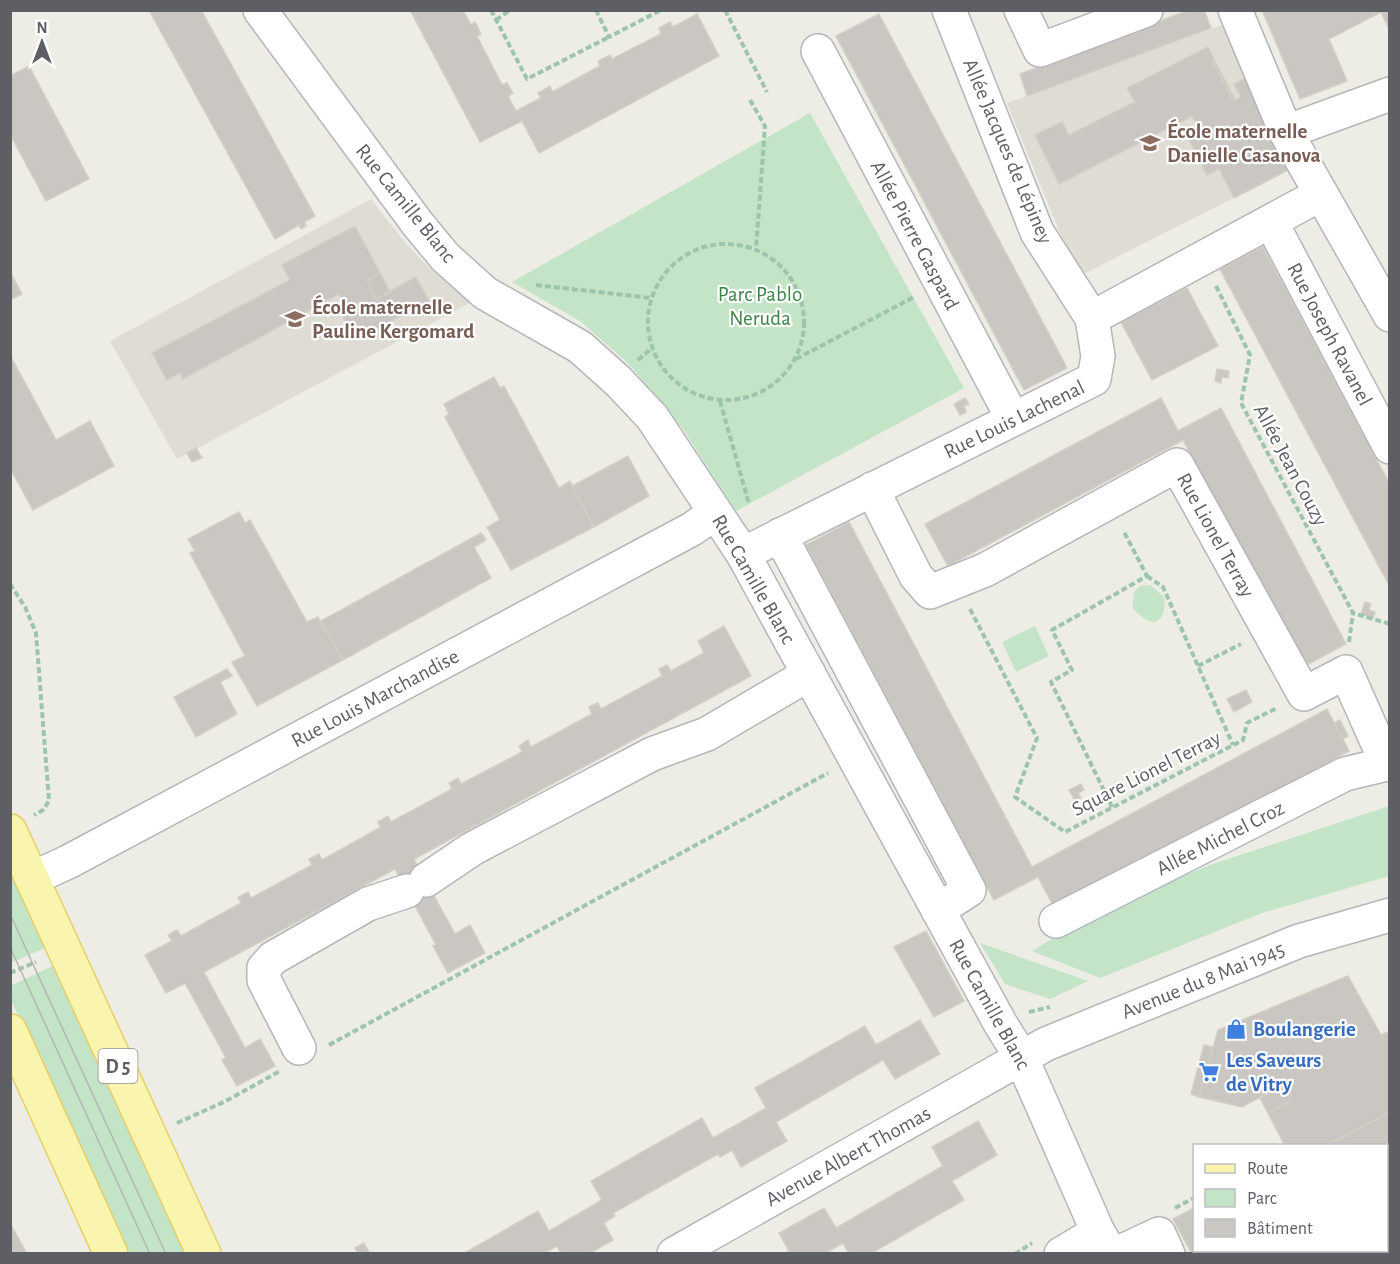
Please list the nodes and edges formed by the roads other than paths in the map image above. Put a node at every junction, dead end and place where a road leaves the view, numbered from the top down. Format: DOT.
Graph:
graph roads {
  1 [pos="260,10"];
  2 [pos="949,10"];
  3 [pos="1021,10"];
  4 [pos="1236,10"];
  5 [pos="1127,14"];
  6 [pos="818,51"];
  7 [pos="1389,94"];
  8 [pos="1286,132"];
  9 [pos="1321,194"];
  10 [pos="1271,222"];
  11 [pos="1389,315"];
  12 [pos="1092,318"];
  13 [pos="1013,419"];
  14 [pos="1389,447"];
  15 [pos="872,489"];
  16 [pos="715,513"];
  17 [pos="762,545"];
  18 [pos="809,674"];
  19 [pos="1388,763"];
  20 [pos="20,824"];
  21 [pos="33,878"];
  22 [pos="938,910"];
  23 [pos="1389,915"];
  24 [pos="1056,921"];
  25 [pos="10,1031"];
  26 [pos="303,1055"];
  27 [pos="1021,1057"];
  28 [pos="1108,1246"];
  29 [pos="111,1254"];
  30 [pos="204,1254"];
  31 [pos="674,1254"];
  32 [pos="1061,1254"];
  33 [pos="1168,1254"];
  1 -- 16 [label="street, Rue Camille Blanc"];
  2 -- 12 [label="street, Allée Jacques de Lépiney"];
  3 -- 5 [label="street"];
  4 -- 8 [label="street"];
  6 -- 13 [label="street, Allée Pierre Gaspard"];
  7 -- 8 [label="street"];
  8 -- 9 [label="street"];
  9 -- 10 [label="street"];
  9 -- 11 [label="street"];
  10 -- 12 [label="street"];
  10 -- 14 [label="street, Rue Joseph Ravanel"];
  12 -- 13 [label="street, Rue Louis Lachenal"];
  13 -- 15 [label="street, Rue Louis Lachenal"];
  15 -- 17 [label="street, Rue Louis Lachenal"];
  15 -- 19 [label="street, Rue Lionel Terray"];
  16 -- 17 [label="street, Rue Camille Blanc"];
  16 -- 21 [label="street, Rue Louis Marchandise"];
  17 -- 18 [label="street, Rue Camille Blanc"];
  17 -- 22 [label="street"];
  18 -- 22 [label="street, Rue Camille Blanc"];
  18 -- 26 [label="street"];
  19 -- 24 [label="street, Allée Michel Croz"];
  20 -- 21 [label="main road, D 5"];
  21 -- 30 [label="main road, D 5"];
  22 -- 27 [label="street, Rue Camille Blanc"];
  23 -- 27 [label="street, Avenue du 8 Mai 1945"];
  25 -- 29 [label="main road"];
  27 -- 28 [label="street, Rue Camille Blanc"];
  27 -- 31 [label="street, Avenue Albert Thomas"];
  28 -- 32 [label="street"];
  28 -- 33 [label="street"];
}
